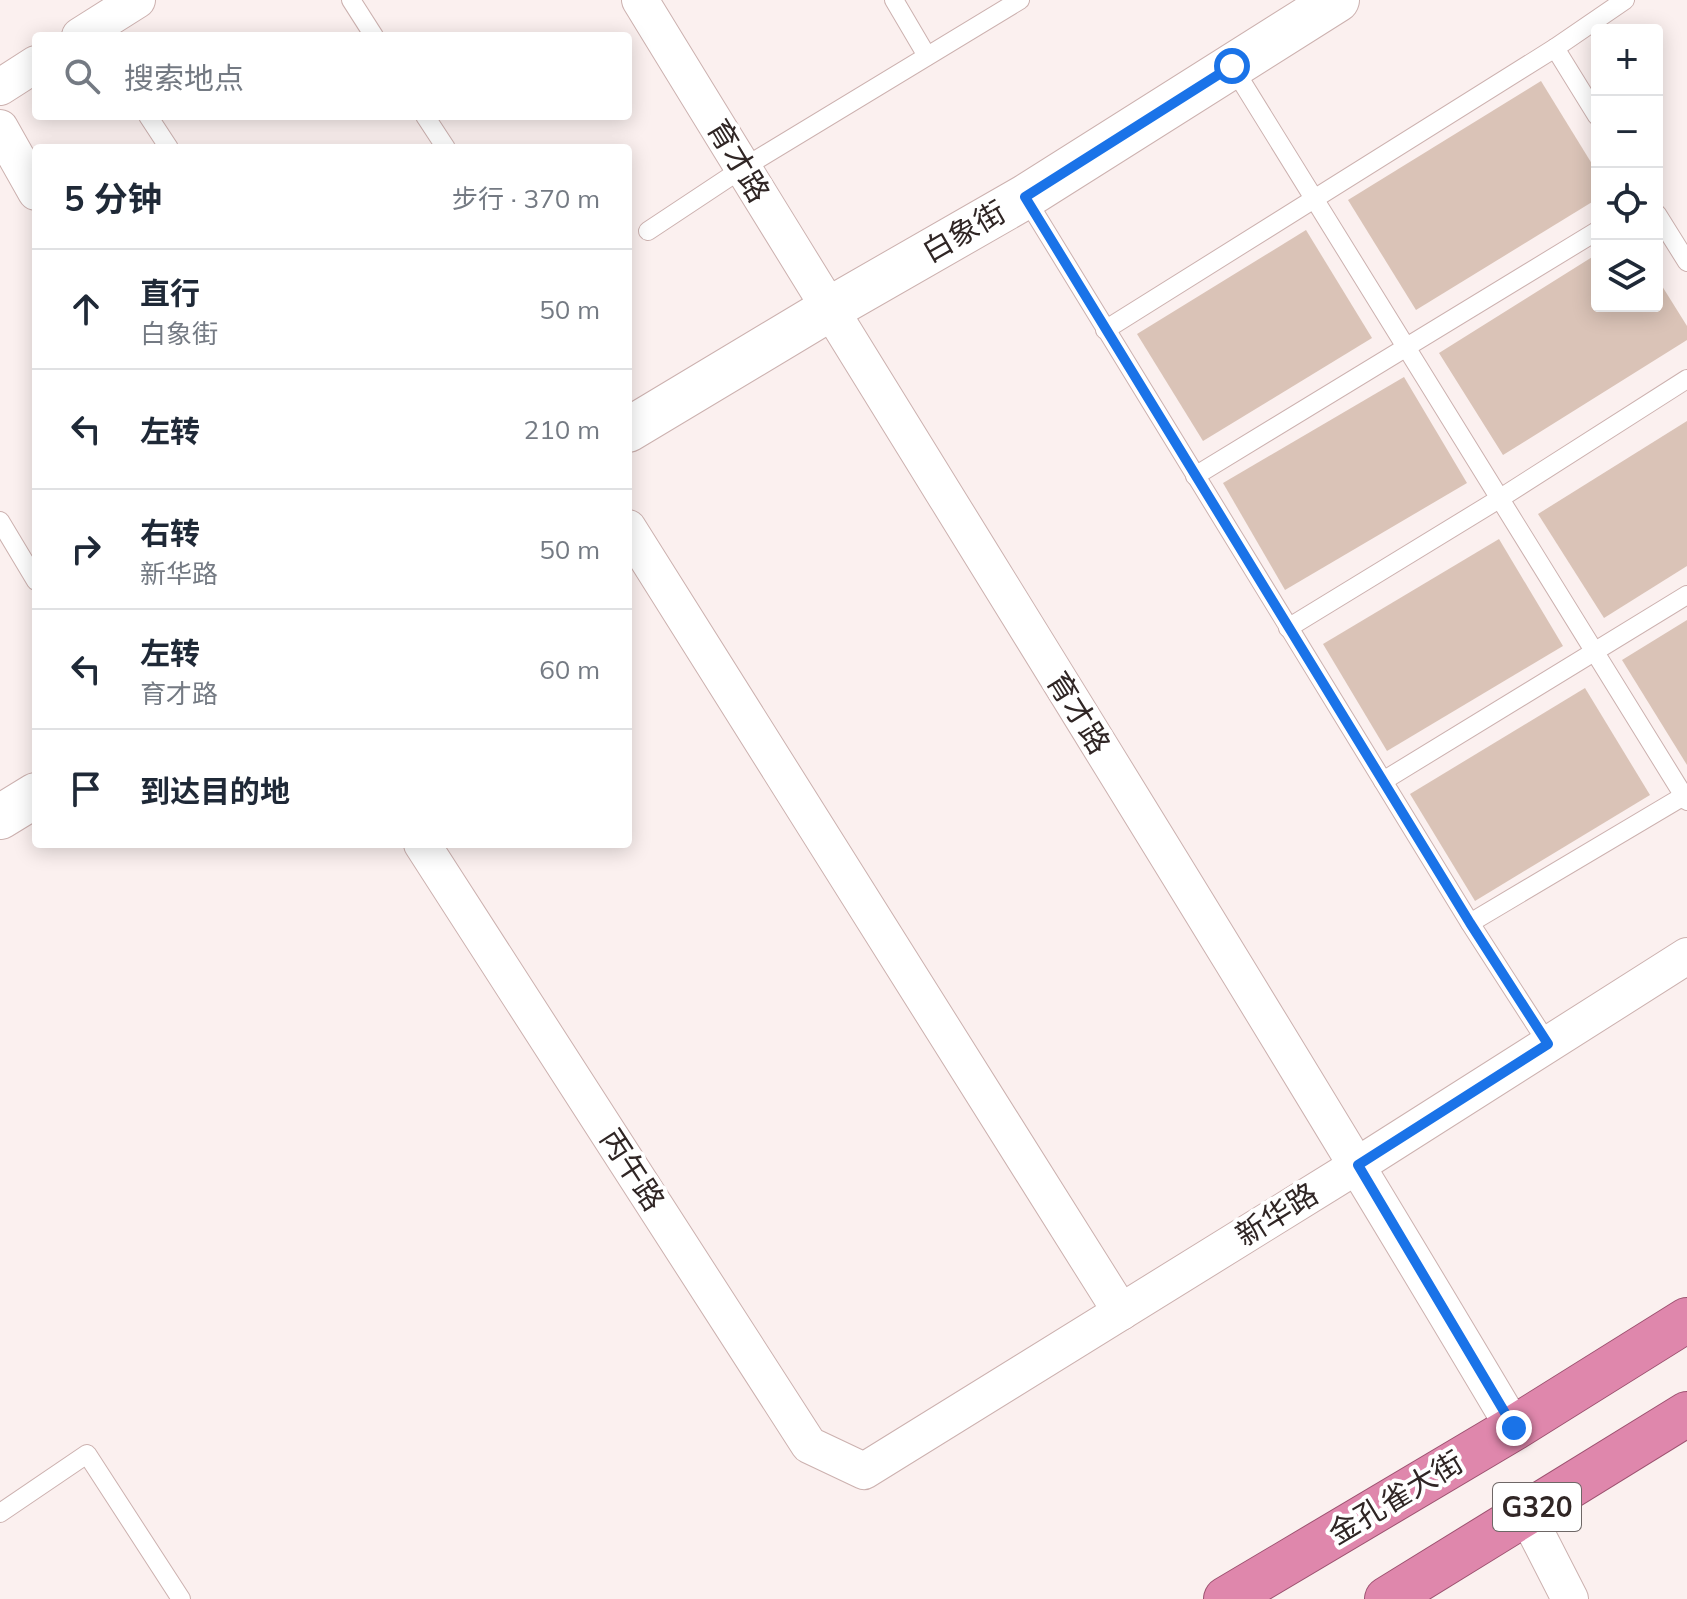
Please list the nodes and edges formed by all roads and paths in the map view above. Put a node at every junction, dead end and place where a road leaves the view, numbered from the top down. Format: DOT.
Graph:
graph roads {
  1 [pos="137,0"];
  2 [pos="351,0"];
  3 [pos="640,0"];
  4 [pos="894,0"];
  5 [pos="1020,0"];
  6 [pos="1337,0"];
  7 [pos="1625,0"];
  8 [pos="92,32"];
  9 [pos="371,32"];
  10 [pos="1555,48"];
  11 [pos="927,56"];
  12 [pos="1232,66"];
  13 [pos="32,67"];
  14 [pos="0,87"];
  15 [pos="1591,106"];
  16 [pos="151,120"];
  17 [pos="428,120"];
  18 [pos="0,128"];
  19 [pos="166,144"];
  20 [pos="443,144"];
  21 [pos="743,168"];
  22 [pos="32,185"];
  23 [pos="1025,197"];
  24 [pos="1313,199"];
  25 [pos="1663,224"];
  26 [pos="648,231"];
  27 [pos="1591,235"];
  28 [pos="1687,262"];
  29 [pos="828,310"];
  30 [pos="1105,330"];
  31 [pos="1406,348"];
  32 [pos="1687,379"];
  33 [pos="632,428"];
  34 [pos="1195,476"];
  35 [pos="1499,499"];
  36 [pos="0,521"];
  37 [pos="632,534"];
  38 [pos="32,574"];
  39 [pos="1687,595"];
  40 [pos="1288,628"];
  41 [pos="1594,651"];
  42 [pos="1383,781"];
  43 [pos="32,797"];
  44 [pos="1686,797"];
  45 [pos="0,817"];
  46 [pos="425,848"];
  47 [pos="1470,923"];
  48 [pos="1687,956"];
  49 [pos="1548,1044"];
  50 [pos="1358,1165"];
  51 [pos="1121,1312"];
  52 [pos="1687,1320"];
  53 [pos="1687,1414"];
  54 [pos="1514,1428"];
  55 [pos="864,1471"];
  56 [pos="0,1513"];
  57 [pos="1526,1513"];
  58 [pos="181,1599"];
  59 [pos="1226,1599"];
  60 [pos="1387,1599"];
  61 [pos="1570,1599"];
  1 -- 8 [label="street"];
  2 -- 9 [label="lane"];
  3 -- 21 [label="street, 育才路"];
  4 -- 11 [label="lane"];
  5 -- 11 [label="lane"];
  6 -- 12 [label="street, 白象街"];
  7 -- 10 [label="lane"];
  10 -- 15 [label="lane"];
  10 -- 24 [label="lane"];
  11 -- 21 [label="lane"];
  12 -- 23 [label="street, 白象街"];
  12 -- 24 [label="lane"];
  13 -- 14 [label="street"];
  16 -- 19 [label="lane"];
  17 -- 20 [label="lane"];
  18 -- 22 [label="street"];
  21 -- 26 [label="lane"];
  21 -- 29 [label="street, 育才路"];
  23 -- 29 [label="street, 白象街"];
  23 -- 30 [label="lane"];
  24 -- 30 [label="lane"];
  24 -- 31 [label="lane"];
  25 -- 28 [label="lane"];
  27 -- 31 [label="lane"];
  29 -- 33 [label="street, 白象街"];
  29 -- 50 [label="street, 育才路"];
  30 -- 34 [label="lane"];
  31 -- 34 [label="lane"];
  31 -- 35 [label="lane"];
  32 -- 35 [label="lane"];
  34 -- 40 [label="lane"];
  35 -- 40 [label="lane"];
  35 -- 41 [label="lane"];
  36 -- 38 [label="lane"];
  37 -- 51 [label="street"];
  39 -- 41 [label="lane"];
  40 -- 42 [label="lane"];
  41 -- 42 [label="lane"];
  41 -- 44 [label="lane"];
  42 -- 47 [label="lane"];
  43 -- 45 [label="street"];
  44 -- 47 [label="lane"];
  46 -- 55 [label="street, 丙午路"];
  47 -- 49 [label="lane"];
  48 -- 49 [label="street, 新华路"];
  49 -- 50 [label="street, 新华路"];
  50 -- 51 [label="street, 新华路"];
  50 -- 54 [label="street, 育才路"];
  51 -- 55 [label="street, 新华路"];
  52 -- 54 [label="highway, 金孔雀大街 / G320"];
  53 -- 57 [label="highway, G320"];
  54 -- 59 [label="highway, 金孔雀大街 / G320"];
  56 -- 58 [label="lane"];
  57 -- 60 [label="highway, G320"];
  57 -- 61 [label="street"];
}
